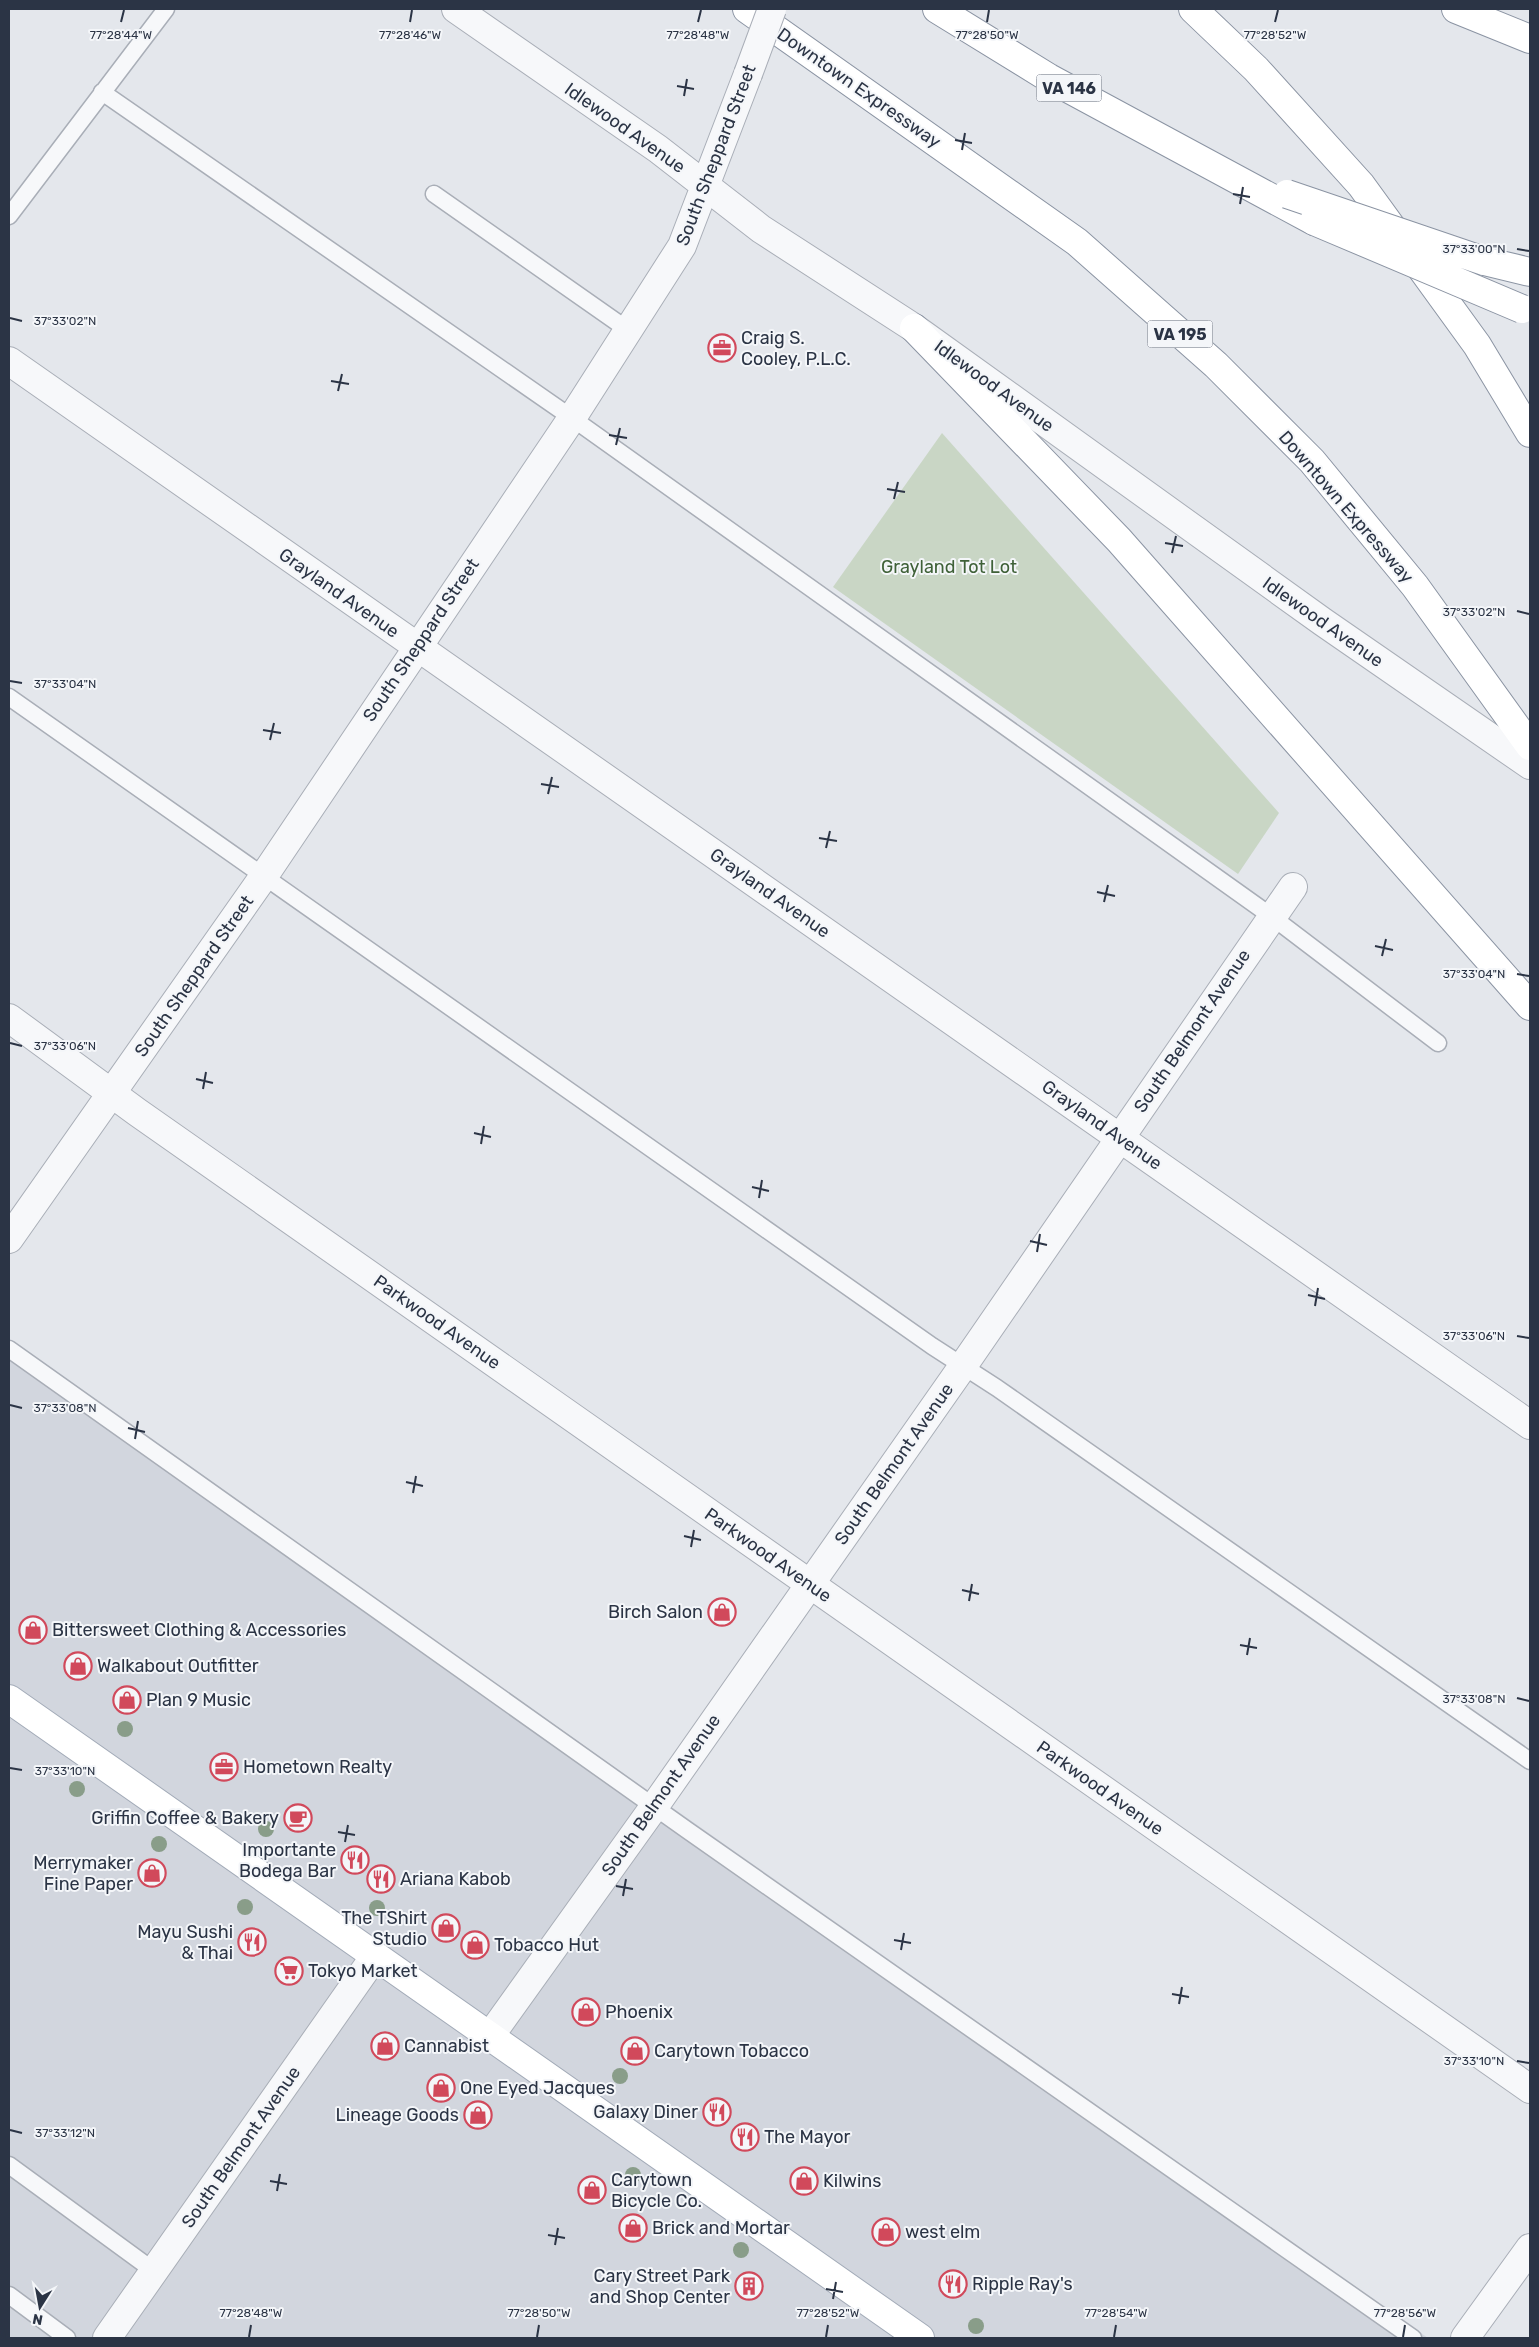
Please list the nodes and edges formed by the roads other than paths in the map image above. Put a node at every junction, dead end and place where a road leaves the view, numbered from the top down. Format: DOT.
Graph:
graph roads {
  1 [pos="166,9"];
  2 [pos="456,9"];
  3 [pos="747,9"];
  4 [pos="772,9"];
  5 [pos="937,9"];
  6 [pos="1193,9"];
  7 [pos="1456,9"];
  8 [pos="1530,39"];
  9 [pos="102,92"];
  10 [pos="1205,161"];
  11 [pos="706,186"];
  12 [pos="434,194"];
  13 [pos="9,216"];
  14 [pos="1530,272"];
  15 [pos="1526,310"];
  16 [pos="914,328"];
  17 [pos="628,330"];
  18 [pos="9,361"];
  19 [pos="572,418"];
  20 [pos="1530,433"];
  21 [pos="416,647"];
  22 [pos="9,697"];
  23 [pos="1530,746"];
  24 [pos="1530,765"];
  25 [pos="264,876"];
  26 [pos="1293,887"];
  27 [pos="1272,916"];
  28 [pos="1530,1006"];
  29 [pos="9,1018"];
  30 [pos="1438,1043"];
  31 [pos="112,1094"];
  32 [pos="1120,1138"];
  33 [pos="9,1239"];
  34 [pos="9,1349"];
  35 [pos="963,1366"];
  36 [pos="1530,1425"];
  37 [pos="810,1585"];
  38 [pos="9,1699"];
  39 [pos="1530,1761"];
  40 [pos="654,1807"];
  41 [pos="375,1956"];
  42 [pos="490,2036"];
  43 [pos="1530,2089"];
  44 [pos="9,2165"];
  45 [pos="1530,2248"];
  46 [pos="154,2271"];
  47 [pos="9,2295"];
  48 [pos="67,2338"];
  49 [pos="107,2338"];
  50 [pos="920,2338"];
  51 [pos="1413,2338"];
  52 [pos="1465,2338"];
  1 -- 9 [label="lane"];
  2 -- 11 [label="street, Idlewood Avenue"];
  3 -- 23 [label="main road, Downtown Expressway / VA 195"];
  4 -- 11 [label="street, South Sheppard Street, bridge"];
  5 -- 10 [label="main road, VA 146"];
  6 -- 20 [label="main road"];
  7 -- 8 [label="main road"];
  9 -- 13 [label="lane"];
  9 -- 19 [label="lane"];
  10 -- 14 [label="main road, VA 146, bridge"];
  10 -- 15 [label="main road, bridge"];
  11 -- 16 [label="street, Idlewood Avenue"];
  11 -- 17 [label="street, South Sheppard Street"];
  12 -- 17 [label="lane"];
  16 -- 24 [label="street, Idlewood Avenue"];
  16 -- 28 [label="main road"];
  17 -- 19 [label="street, South Sheppard Street"];
  18 -- 21 [label="street, Grayland Avenue"];
  19 -- 21 [label="street, South Sheppard Street"];
  19 -- 27 [label="lane"];
  21 -- 25 [label="street, South Sheppard Street"];
  21 -- 32 [label="street, Grayland Avenue"];
  22 -- 25 [label="lane"];
  25 -- 31 [label="street, South Sheppard Street"];
  25 -- 35 [label="lane"];
  26 -- 27 [label="street, South Belmont Avenue"];
  27 -- 30 [label="lane"];
  27 -- 32 [label="street, South Belmont Avenue"];
  29 -- 31 [label="street, Parkwood Avenue"];
  31 -- 33 [label="street, South Sheppard Street"];
  31 -- 37 [label="street, Parkwood Avenue"];
  32 -- 35 [label="street, South Belmont Avenue"];
  32 -- 36 [label="street, Grayland Avenue"];
  34 -- 40 [label="lane"];
  35 -- 37 [label="street, South Belmont Avenue"];
  35 -- 39 [label="lane"];
  37 -- 40 [label="street, South Belmont Avenue"];
  37 -- 43 [label="street, Parkwood Avenue"];
  38 -- 41 [label="main road"];
  40 -- 42 [label="street, South Belmont Avenue"];
  40 -- 51 [label="lane"];
  41 -- 42 [label="main road"];
  41 -- 46 [label="street, South Belmont Avenue"];
  42 -- 50 [label="main road"];
  44 -- 46 [label="lane"];
  45 -- 52 [label="street"];
  46 -- 49 [label="street, South Belmont Avenue"];
  47 -- 48 [label="lane"];
}
